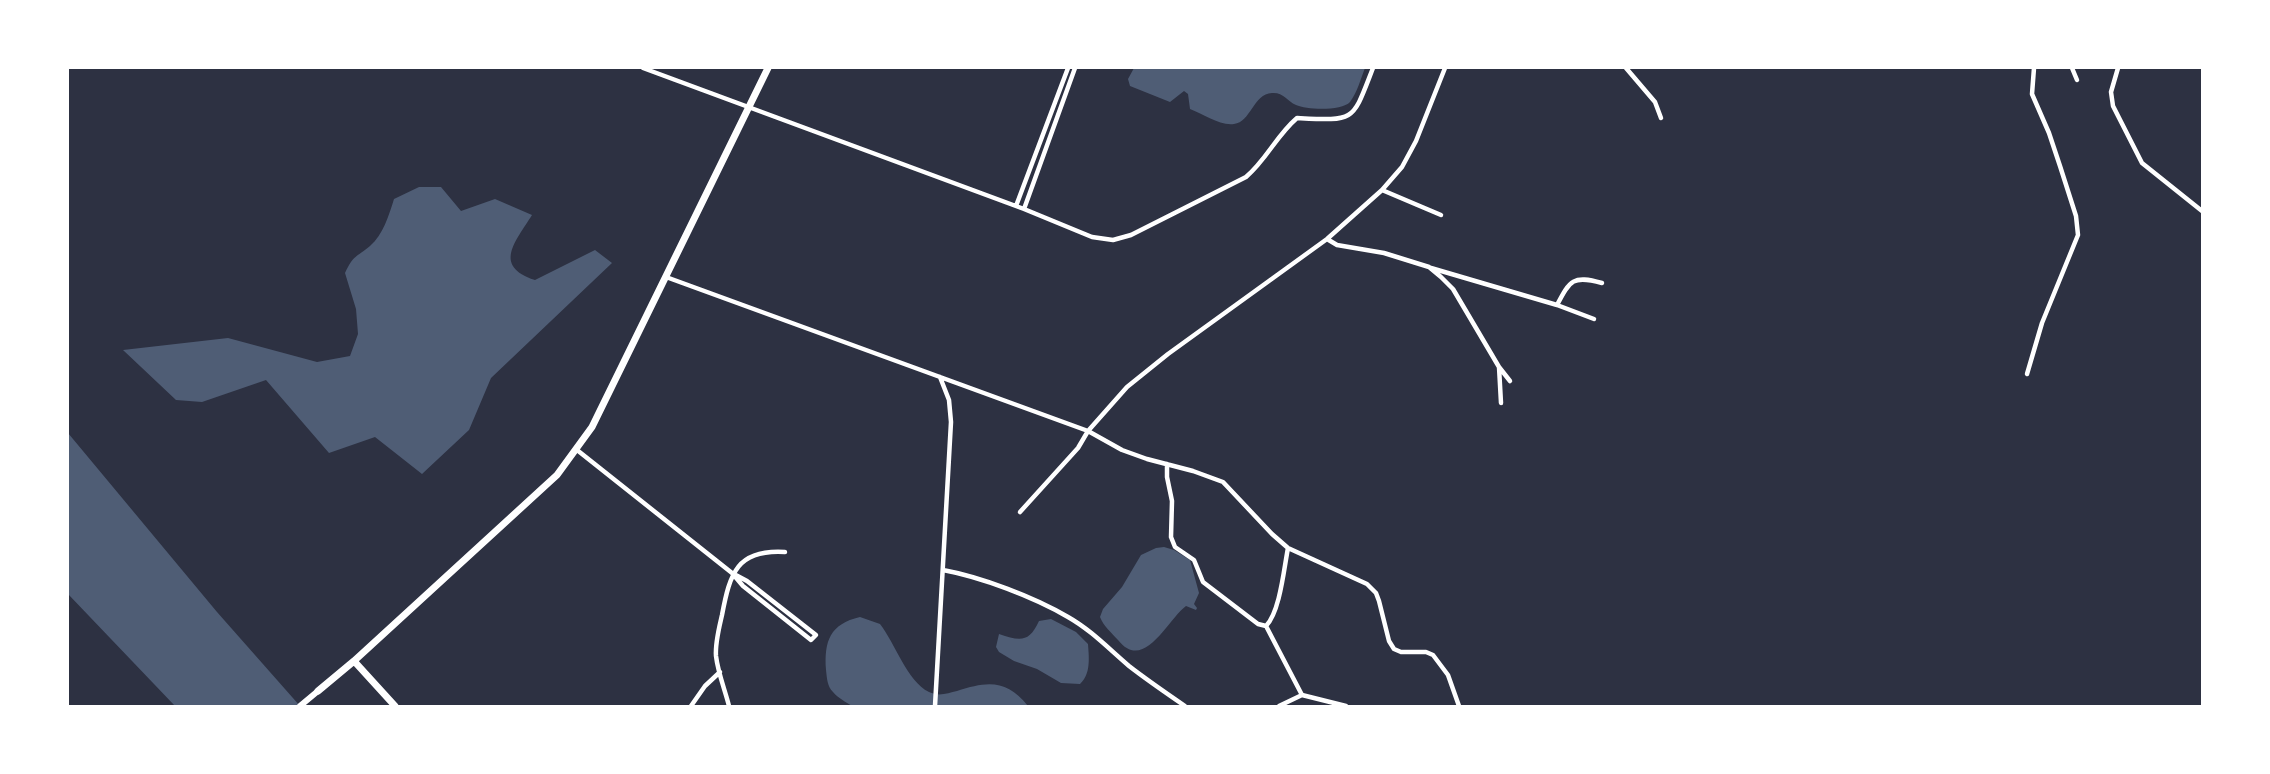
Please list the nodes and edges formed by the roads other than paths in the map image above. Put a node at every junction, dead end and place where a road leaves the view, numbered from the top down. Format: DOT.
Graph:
graph roads {
  1 [pos="643,68"];
  2 [pos="768,68"];
  3 [pos="1068,68"];
  4 [pos="1075,68"];
  5 [pos="1373,68"];
  6 [pos="1445,68"];
  7 [pos="1626,68"];
  8 [pos="2034,68"];
  9 [pos="2072,68"];
  10 [pos="2118,68"];
  11 [pos="2077,81"];
  12 [pos="748,107"];
  13 [pos="1661,118"];
  14 [pos="1382,190"];
  15 [pos="1016,206"];
  16 [pos="1024,209"];
  17 [pos="2202,211"];
  18 [pos="1441,215"];
  19 [pos="1327,239"];
  20 [pos="1429,267"];
  21 [pos="666,277"];
  22 [pos="1602,283"];
  23 [pos="1557,305"];
  24 [pos="1594,319"];
  25 [pos="1500,367"];
  26 [pos="2027,374"];
  27 [pos="940,377"];
  28 [pos="1510,381"];
  29 [pos="1501,403"];
  30 [pos="1088,431"];
  31 [pos="578,450"];
  32 [pos="1167,464"];
  33 [pos="1020,512"];
  34 [pos="1288,548"];
  35 [pos="785,552"];
  36 [pos="943,570"];
  37 [pos="732,573"];
  38 [pos="1266,626"];
  39 [pos="354,660"];
  40 [pos="720,672"];
  41 [pos="315,693"];
  42 [pos="1302,695"];
  43 [pos="300,706"];
  44 [pos="395,706"];
  45 [pos="691,706"];
  46 [pos="729,706"];
  47 [pos="935,706"];
  48 [pos="1185,706"];
  49 [pos="1279,706"];
  50 [pos="1346,706"];
  51 [pos="1459,706"];
  1 -- 12 [label="street"];
  2 -- 12 [label="main road"];
  3 -- 15 [label="street"];
  4 -- 16 [label="street"];
  5 -- 16 [label="street"];
  6 -- 14 [label="street"];
  7 -- 13 [label="street"];
  8 -- 26 [label="street"];
  9 -- 11 [label="street"];
  10 -- 17 [label="street"];
  12 -- 15 [label="street"];
  12 -- 21 [label="main road"];
  14 -- 18 [label="street"];
  14 -- 19 [label="street"];
  15 -- 16 [label="street"];
  19 -- 20 [label="street"];
  19 -- 30 [label="street"];
  20 -- 23 [label="street"];
  20 -- 25 [label="street"];
  21 -- 27 [label="street"];
  21 -- 31 [label="main road"];
  22 -- 23 [label="street"];
  23 -- 24 [label="street"];
  25 -- 28 [label="street"];
  25 -- 29 [label="street"];
  27 -- 30 [label="street"];
  27 -- 36 [label="street"];
  30 -- 32 [label="street"];
  30 -- 33 [label="street"];
  31 -- 37 [label="street"];
  31 -- 39 [label="main road"];
  32 -- 34 [label="street"];
  32 -- 38 [label="street"];
  34 -- 38 [label="street"];
  34 -- 51 [label="street"];
  35 -- 37 [label="street"];
  36 -- 47 [label="street"];
  36 -- 48 [label="street"];
  37 -- 37 [label="street"];
  37 -- 40 [label="street"];
  38 -- 42 [label="street"];
  39 -- 41 [label="main road"];
  39 -- 44 [label="main road"];
  40 -- 45 [label="street"];
  40 -- 46 [label="street"];
  41 -- 43 [label="street"];
  42 -- 49 [label="street"];
  42 -- 50 [label="street"];
}
